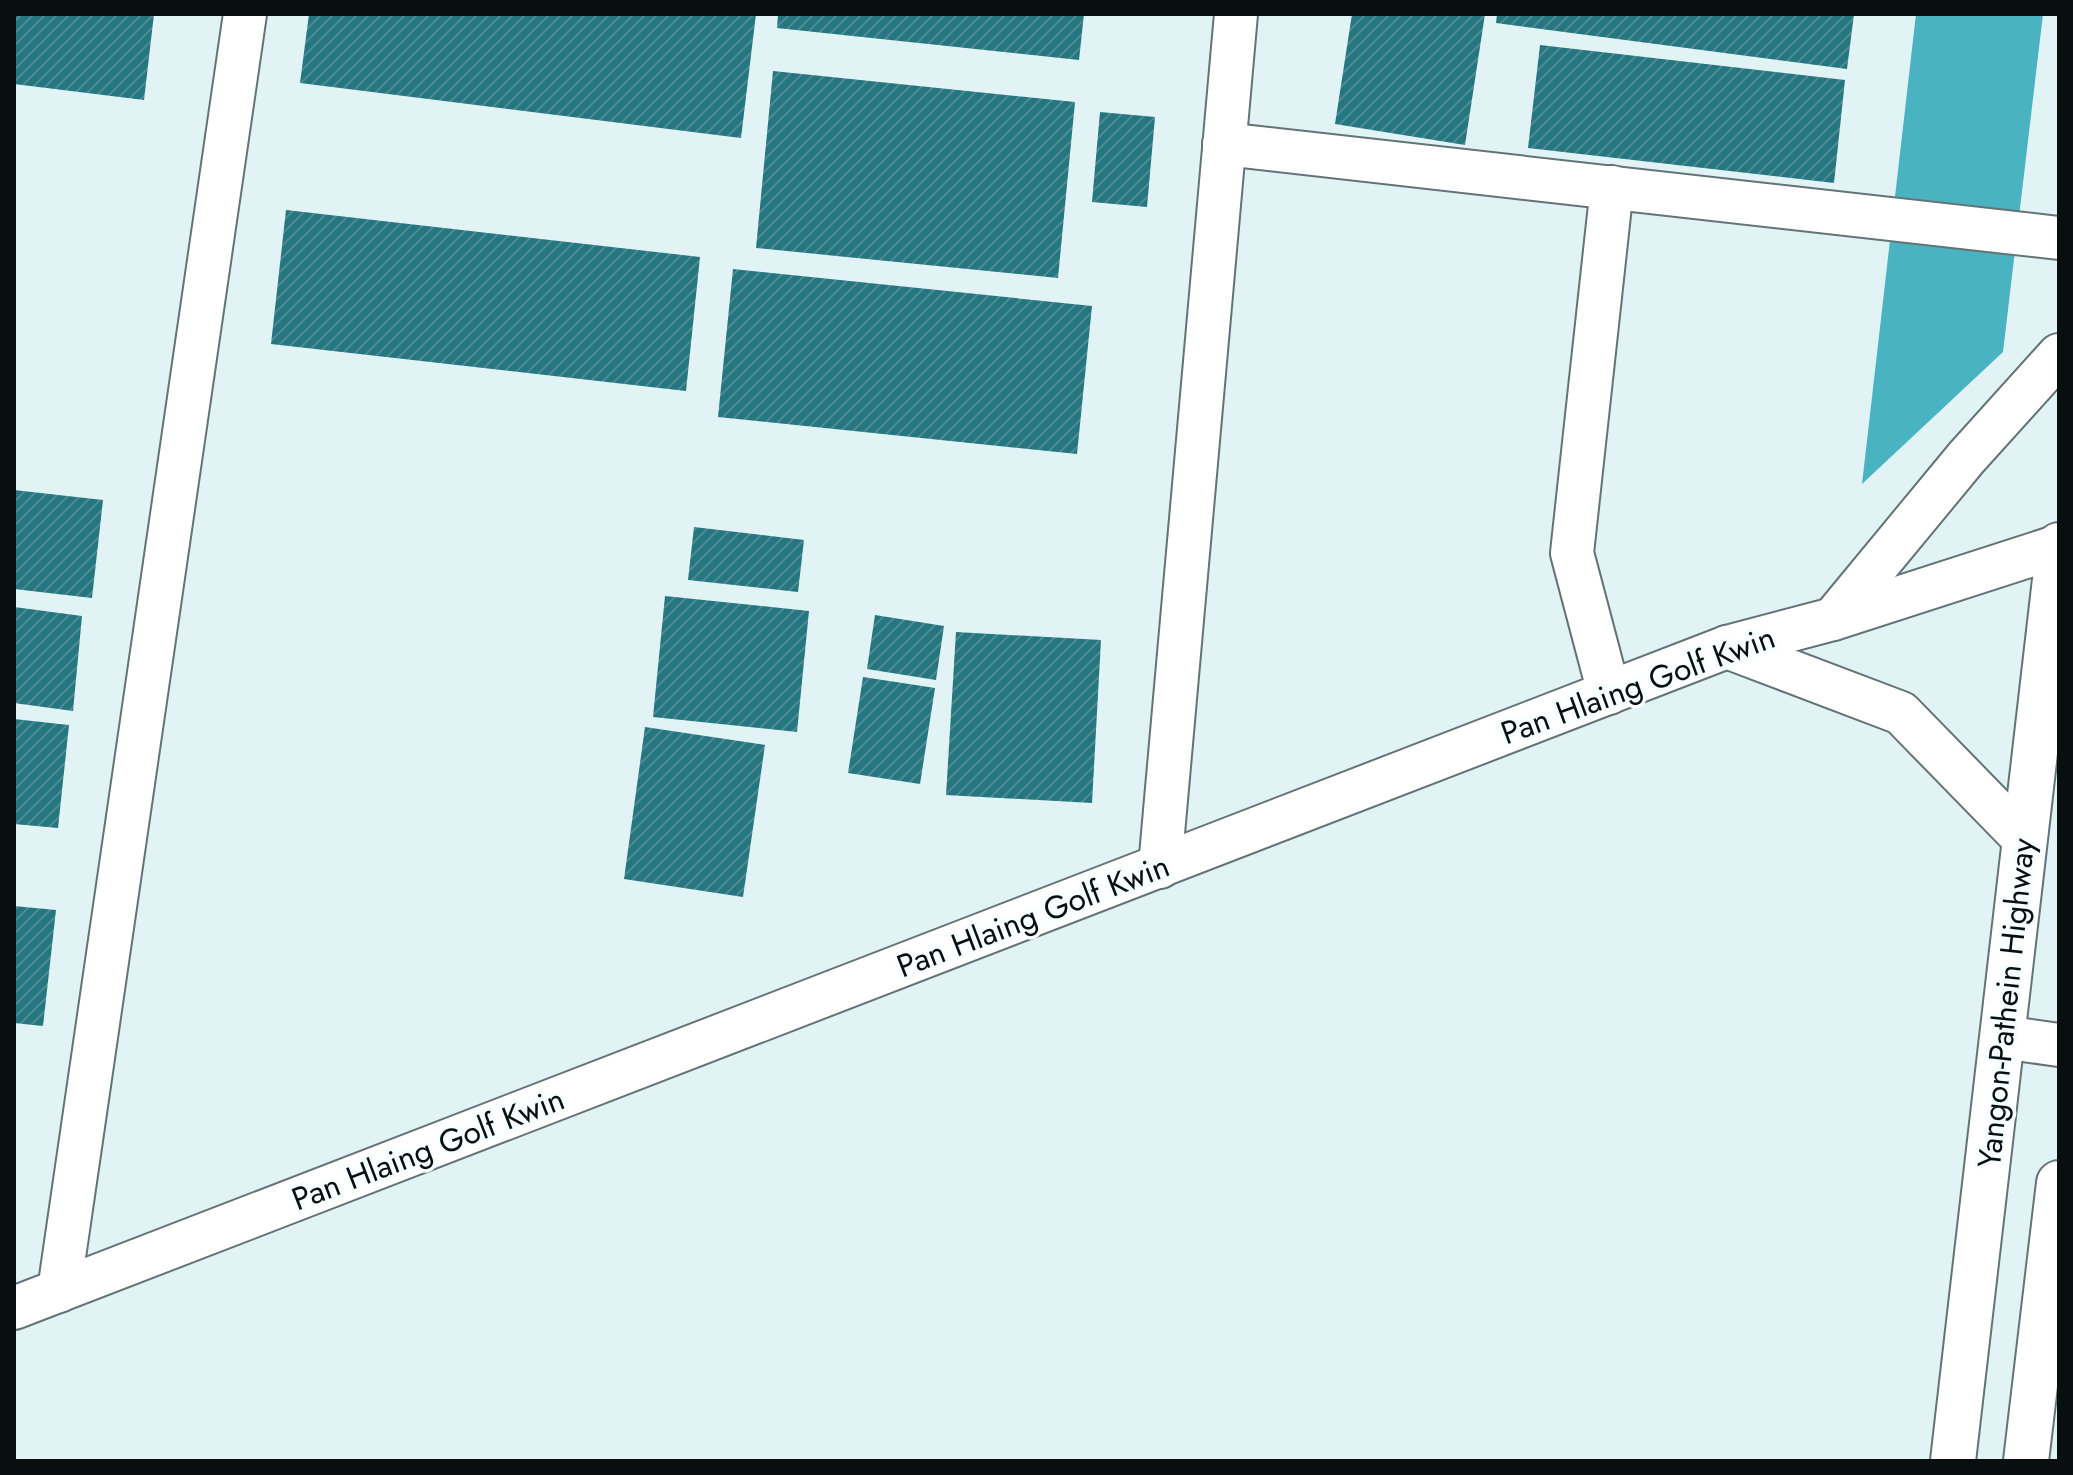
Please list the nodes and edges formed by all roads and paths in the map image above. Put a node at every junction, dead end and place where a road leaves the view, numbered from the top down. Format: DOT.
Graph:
graph roads {
  1 [pos="245,14"];
  2 [pos="1236,14"];
  3 [pos="1224,144"];
  4 [pos="1612,187"];
  5 [pos="2040,236"];
  6 [pos="2059,355"];
  7 [pos="2059,546"];
  8 [pos="1833,619"];
  9 [pos="1727,647"];
  10 [pos="1609,693"];
  11 [pos="2024,839"];
  12 [pos="1160,867"];
  13 [pos="2003,1037"];
  14 [pos="2059,1045"];
  15 [pos="2058,1210"];
  16 [pos="59,1291"];
  17 [pos="14,1308"];
  18 [pos="1953,1461"];
  19 [pos="2026,1461"];
  1 -- 16 [label="street"];
  2 -- 3 [label="street"];
  3 -- 4 [label="street"];
  3 -- 12 [label="street"];
  4 -- 5 [label="street"];
  4 -- 10 [label="street"];
  6 -- 8 [label="street"];
  7 -- 8 [label="street, Pan Hlaing Golf Kwin"];
  7 -- 11 [label="main road, Yangon-Pathein Highway"];
  8 -- 9 [label="street, Pan Hlaing Golf Kwin"];
  9 -- 10 [label="street, Pan Hlaing Golf Kwin"];
  9 -- 11 [label="street"];
  10 -- 12 [label="street, Pan Hlaing Golf Kwin"];
  11 -- 13 [label="main road, Yangon-Pathein Highway"];
  12 -- 16 [label="street, Pan Hlaing Golf Kwin"];
  13 -- 14 [label="street"];
  13 -- 18 [label="main road, Yangon-Pathein Highway"];
  15 -- 19 [label="main road"];
  16 -- 17 [label="street, Pan Hlaing Golf Kwin"];
}
